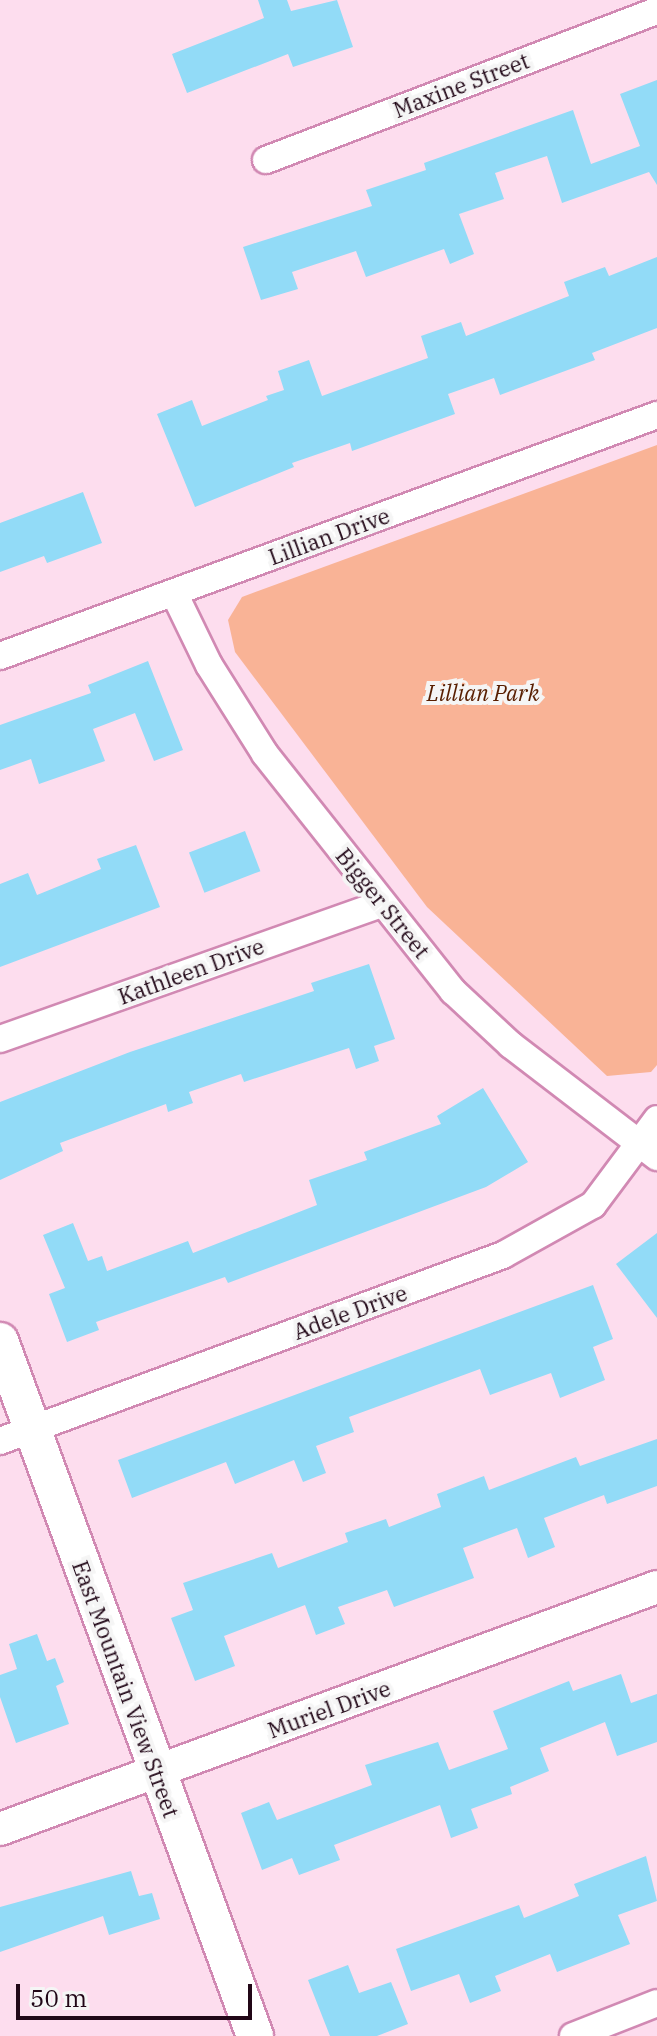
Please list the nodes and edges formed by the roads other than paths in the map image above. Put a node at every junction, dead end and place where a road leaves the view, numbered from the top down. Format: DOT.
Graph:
graph roads {
  1 [pos="657,11"];
  2 [pos="266,160"];
  3 [pos="657,415"];
  4 [pos="174,593"];
  5 [pos="0,656"];
  6 [pos="382,904"];
  7 [pos="0,1039"];
  8 [pos="657,1119"];
  9 [pos="648,1150"];
  10 [pos="0,1341"];
  11 [pos="16,1435"];
  12 [pos="657,1587"];
  13 [pos="156,1772"];
  14 [pos="0,1829"];
  15 [pos="657,2003"];
  16 [pos="255,2036"];
  17 [pos="573,2036"];
  1 -- 2 [label="street, Maxine Street"];
  3 -- 4 [label="street, Lillian Drive"];
  4 -- 5 [label="street, Lillian Drive"];
  4 -- 6 [label="street, Bigger Street"];
  6 -- 7 [label="street, Kathleen Drive"];
  6 -- 9 [label="street, Bigger Street"];
  8 -- 9 [label="street, Adele Drive"];
  9 -- 11 [label="street, Adele Drive"];
  10 -- 11 [label="main road, East Mountain View Street"];
  11 -- 13 [label="main road, East Mountain View Street"];
  12 -- 13 [label="street, Muriel Drive"];
  13 -- 14 [label="street, Muriel Drive"];
  13 -- 16 [label="main road, East Mountain View Street"];
  15 -- 17 [label="street"];
}
